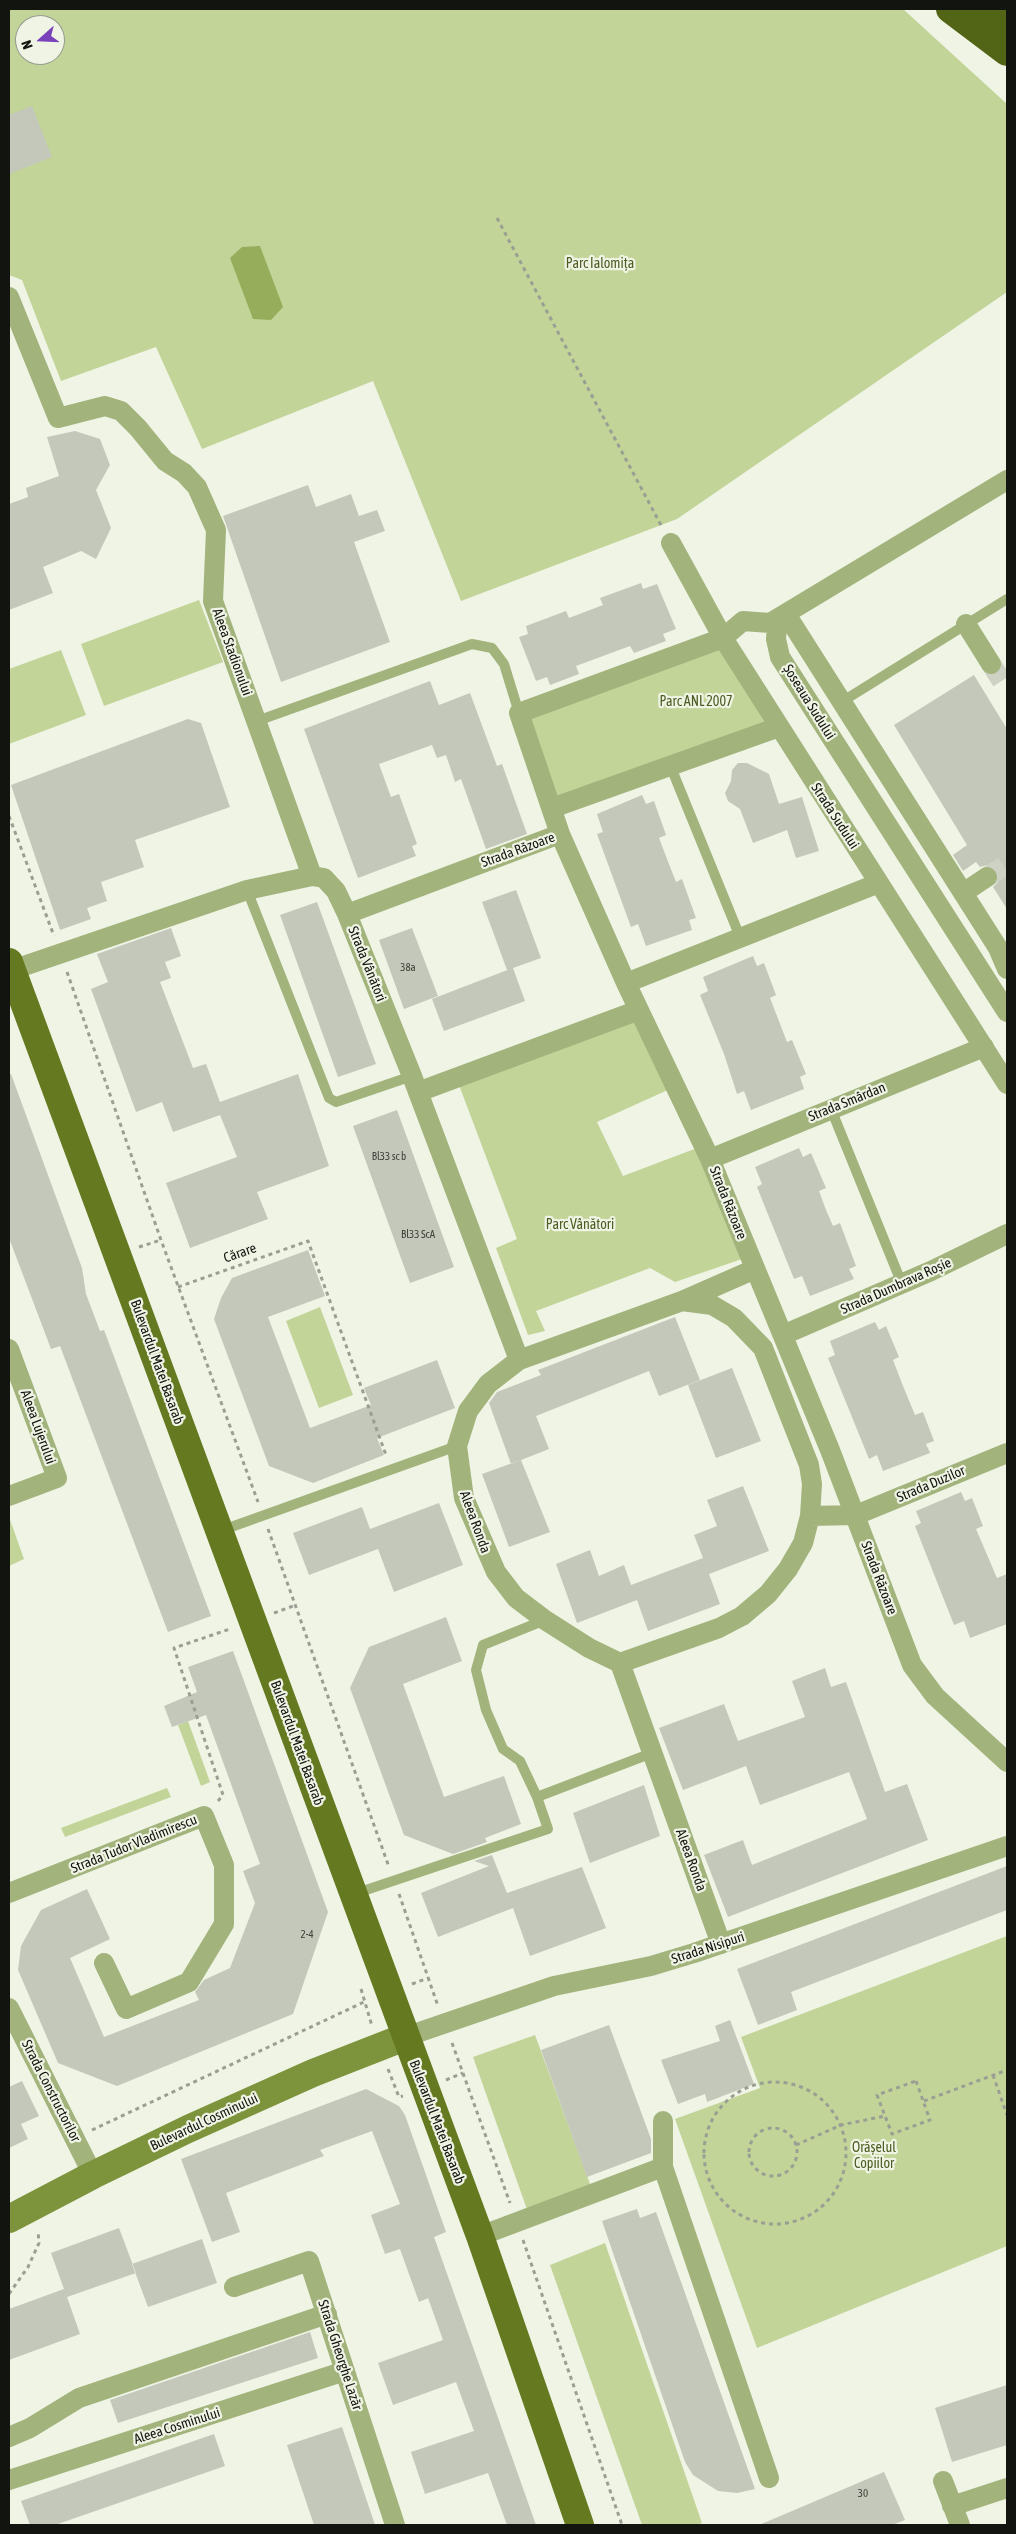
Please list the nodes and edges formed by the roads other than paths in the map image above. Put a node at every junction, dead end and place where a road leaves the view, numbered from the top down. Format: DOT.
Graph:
graph roads {
  1 [pos="950,9"];
  2 [pos="971,9"];
  3 [pos="986,9"];
  4 [pos="1007,24"];
  5 [pos="1007,36"];
  6 [pos="1007,52"];
  7 [pos="9,297"];
  8 [pos="1007,480"];
  9 [pos="671,543"];
  10 [pos="1007,599"];
  11 [pos="786,614"];
  12 [pos="966,624"];
  13 [pos="723,638"];
  14 [pos="991,664"];
  15 [pos="843,701"];
  16 [pos="519,713"];
  17 [pos="257,721"];
  18 [pos="779,727"];
  19 [pos="670,765"];
  20 [pos="552,808"];
  21 [pos="560,834"];
  22 [pos="312,876"];
  23 [pos="986,877"];
  24 [pos="879,883"];
  25 [pos="247,890"];
  26 [pos="963,893"];
  27 [pos="347,914"];
  28 [pos="740,937"];
  29 [pos="10,966"];
  30 [pos="1007,969"];
  31 [pos="626,983"];
  32 [pos="639,1010"];
  33 [pos="1007,1012"];
  34 [pos="984,1047"];
  35 [pos="415,1084"];
  36 [pos="1007,1084"];
  37 [pos="831,1109"];
  38 [pos="710,1159"];
  39 [pos="1007,1234"];
  40 [pos="755,1269"];
  41 [pos="902,1284"];
  42 [pos="682,1300"];
  43 [pos="783,1335"];
  44 [pos="9,1349"];
  45 [pos="519,1360"];
  46 [pos="457,1446"];
  47 [pos="1007,1453"];
  48 [pos="9,1496"];
  49 [pos="856,1515"];
  50 [pos="810,1516"];
  51 [pos="219,1532"];
  52 [pos="545,1620"];
  53 [pos="620,1663"];
  54 [pos="652,1753"];
  55 [pos="1007,1762"];
  56 [pos="537,1797"];
  57 [pos="1007,1846"];
  58 [pos="9,1894"];
  59 [pos="353,1895"];
  60 [pos="721,1944"];
  61 [pos="104,1964"];
  62 [pos="9,2008"];
  63 [pos="405,2037"];
  64 [pos="663,2121"];
  65 [pos="663,2167"];
  66 [pos="93,2174"];
  67 [pos="18,2214"];
  68 [pos="480,2236"];
  69 [pos="234,2287"];
  70 [pos="327,2314"];
  71 [pos="345,2371"];
  72 [pos="9,2437"];
  73 [pos="769,2478"];
  74 [pos="9,2480"];
  75 [pos="943,2481"];
  76 [pos="1007,2488"];
  77 [pos="952,2506"];
  78 [pos="395,2525"];
  79 [pos="580,2525"];
  80 [pos="960,2525"];
  1 -- 6 [label="highway"];
  2 -- 5 [label="highway"];
  3 -- 4 [label="highway"];
  7 -- 17 [label="street, Aleea Stadionului"];
  8 -- 11 [label="street"];
  9 -- 13 [label="street, Strada Sudului"];
  10 -- 12 [label="lane"];
  11 -- 13 [label="street"];
  11 -- 15 [label="street, Șoseaua Sudului"];
  11 -- 33 [label="street, Șoseaua Sudului"];
  12 -- 14 [label="street"];
  12 -- 15 [label="lane"];
  13 -- 16 [label="street"];
  13 -- 18 [label="street, Strada Sudului"];
  15 -- 26 [label="street, Șoseaua Sudului"];
  16 -- 17 [label="lane"];
  16 -- 20 [label="street"];
  17 -- 22 [label="street, Aleea Stadionului"];
  18 -- 19 [label="street"];
  18 -- 24 [label="street, Strada Sudului"];
  19 -- 20 [label="street"];
  19 -- 28 [label="lane"];
  20 -- 21 [label="street"];
  21 -- 27 [label="street, Strada Răzoare"];
  21 -- 31 [label="street, Strada Răzoare"];
  22 -- 25 [label="street"];
  22 -- 27 [label="street, Strada Vânători"];
  23 -- 26 [label="street"];
  24 -- 28 [label="street"];
  24 -- 34 [label="street, Strada Sudului"];
  25 -- 29 [label="street"];
  25 -- 35 [label="lane"];
  26 -- 30 [label="street, Șoseaua Sudului"];
  27 -- 35 [label="street, Strada Vânători"];
  28 -- 31 [label="street"];
  29 -- 51 [label="main road, Bulevardul Matei Basarab"];
  31 -- 32 [label="street, Strada Răzoare"];
  32 -- 35 [label="street"];
  32 -- 38 [label="street, Strada Răzoare"];
  34 -- 36 [label="street, Strada Sudului"];
  34 -- 37 [label="street, Strada Smârdan"];
  35 -- 45 [label="street, Strada Vânători"];
  37 -- 38 [label="street, Strada Smârdan"];
  37 -- 41 [label="lane"];
  38 -- 40 [label="street, Strada Răzoare"];
  39 -- 41 [label="street, Strada Dumbrava Roșie"];
  40 -- 42 [label="street, Aleea Ronda"];
  40 -- 43 [label="street, Strada Răzoare"];
  41 -- 43 [label="street, Strada Dumbrava Roșie"];
  42 -- 45 [label="street, Aleea Ronda"];
  42 -- 50 [label="street"];
  43 -- 49 [label="street, Strada Răzoare"];
  44 -- 48 [label="street, Aleea Lujerului"];
  45 -- 46 [label="street, Aleea Ronda"];
  46 -- 51 [label="lane"];
  46 -- 52 [label="street, Aleea Ronda"];
  47 -- 49 [label="street, Strada Duzilor"];
  49 -- 50 [label="street"];
  49 -- 55 [label="street, Strada Răzoare"];
  50 -- 53 [label="street"];
  51 -- 59 [label="main road, Bulevardul Matei Basarab"];
  52 -- 53 [label="street, Aleea Ronda"];
  52 -- 56 [label="lane"];
  53 -- 54 [label="street, Aleea Ronda"];
  54 -- 56 [label="lane"];
  54 -- 60 [label="street, Aleea Ronda"];
  56 -- 59 [label="lane"];
  57 -- 60 [label="street, Strada Nisipuri"];
  58 -- 61 [label="street, Strada Tudor Vladimirescu"];
  59 -- 63 [label="main road, Bulevardul Matei Basarab"];
  60 -- 63 [label="street, Strada Nisipuri"];
  62 -- 66 [label="street, Strada Constructorilor"];
  63 -- 66 [label="street, Bulevardul Cosminului"];
  63 -- 68 [label="main road, Bulevardul Matei Basarab"];
  64 -- 65 [label="street"];
  65 -- 68 [label="street"];
  65 -- 73 [label="street"];
  66 -- 67 [label="street, Bulevardul Cosminului"];
  68 -- 79 [label="main road, Bulevardul Matei Basarab"];
  69 -- 70 [label="street, Strada Gheorghe Lazăr"];
  70 -- 71 [label="street, Strada Gheorghe Lazăr"];
  70 -- 72 [label="street"];
  71 -- 74 [label="street, Aleea Cosminului"];
  71 -- 78 [label="street, Strada Gheorghe Lazăr"];
  75 -- 77 [label="street"];
  76 -- 77 [label="street"];
  77 -- 80 [label="street"];
}
